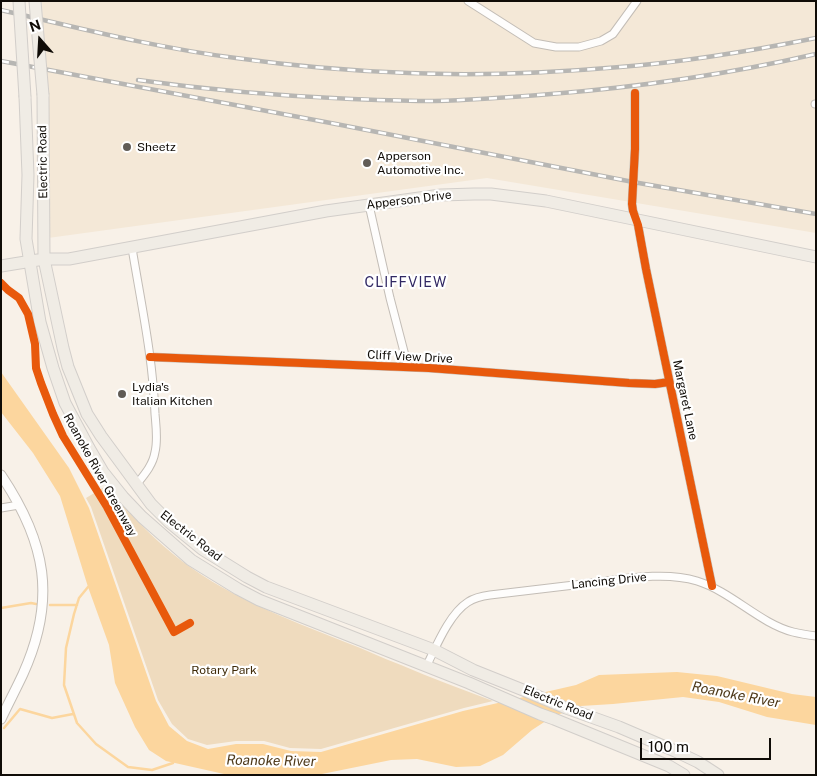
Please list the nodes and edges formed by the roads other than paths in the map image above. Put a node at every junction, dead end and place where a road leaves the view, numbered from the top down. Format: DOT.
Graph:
graph roads {
  1 [pos="19,1"];
  2 [pos="35,1"];
  3 [pos="468,1"];
  4 [pos="637,1"];
  5 [pos="635,93"];
  6 [pos="369,205"];
  7 [pos="636,220"];
  8 [pos="132,248"];
  9 [pos="816,256"];
  10 [pos="44,259"];
  11 [pos="29,262"];
  12 [pos="1,266"];
  13 [pos="150,357"];
  14 [pos="408,368"];
  15 [pos="669,382"];
  16 [pos="1,475"];
  17 [pos="136,485"];
  18 [pos="19,505"];
  19 [pos="1,508"];
  20 [pos="712,586"];
  21 [pos="816,636"];
  22 [pos="434,650"];
  23 [pos="426,667"];
  24 [pos="4,706"];
  25 [pos="1,719"];
  26 [pos="684,775"];
  27 [pos="718,775"];
  1 -- 11 [label="main road, Electric Road, bridge"];
  2 -- 10 [label="main road, Electric Road, bridge"];
  3 -- 4 [label="street"];
  5 -- 7 [label="street, Margaret Lane"];
  6 -- 7 [label="main road, Apperson Drive"];
  6 -- 8 [label="main road, Apperson Drive"];
  6 -- 14 [label="street"];
  7 -- 9 [label="main road, Apperson Drive"];
  7 -- 15 [label="street, Margaret Lane"];
  8 -- 10 [label="main road, Apperson Drive"];
  8 -- 13 [label="street"];
  10 -- 11 [label="main road, Apperson Drive"];
  10 -- 17 [label="main road, Electric Road"];
  11 -- 12 [label="main road, Apperson Drive"];
  11 -- 23 [label="main road, Electric Road"];
  13 -- 14 [label="street, Cliff View Drive"];
  13 -- 17 [label="street"];
  14 -- 15 [label="street, Cliff View Drive"];
  15 -- 20 [label="street, Margaret Lane"];
  16 -- 18 [label="street"];
  17 -- 22 [label="main road, Electric Road"];
  18 -- 19 [label="street"];
  18 -- 24 [label="street"];
  20 -- 21 [label="street, Lancing Drive"];
  20 -- 22 [label="street, Lancing Drive"];
  22 -- 23 [label="street, Lancing Drive"];
  22 -- 27 [label="main road, Electric Road"];
  23 -- 26 [label="main road, Electric Road"];
  24 -- 25 [label="street"];
}
